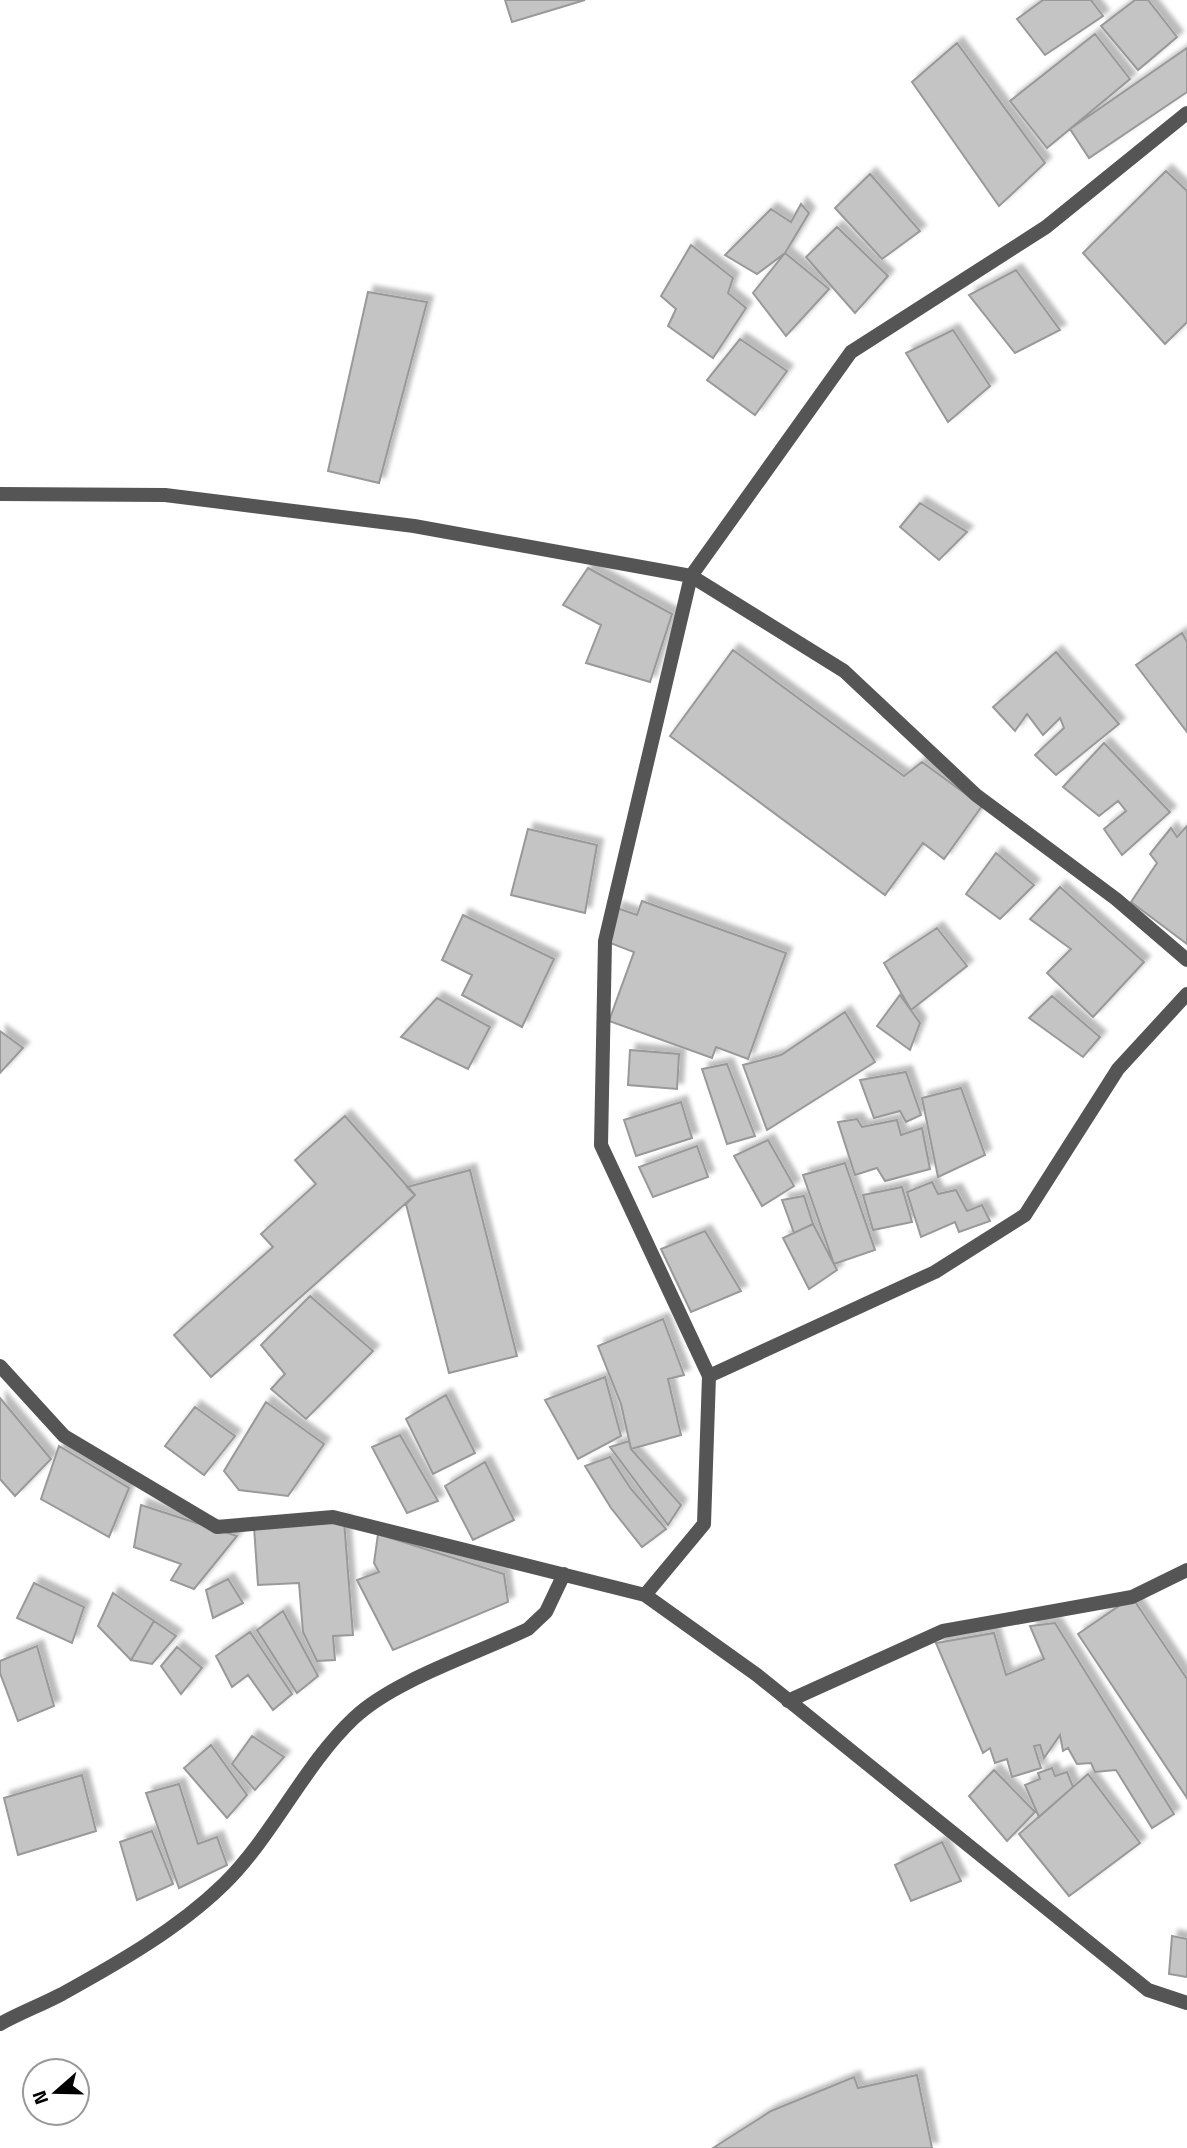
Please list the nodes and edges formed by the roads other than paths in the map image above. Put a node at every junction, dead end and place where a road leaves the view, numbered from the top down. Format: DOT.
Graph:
graph roads {
  1 [pos="1187,113"];
  2 [pos="0,494"];
  3 [pos="691,576"];
  4 [pos="1187,960"];
  5 [pos="1187,994"];
  6 [pos="0,1366"];
  7 [pos="709,1376"];
  8 [pos="1187,1570"];
  9 [pos="564,1574"];
  10 [pos="645,1595"];
  11 [pos="788,1701"];
  12 [pos="1187,2003"];
  13 [pos="0,2024"];
  1 -- 3 [label="street"];
  2 -- 3 [label="street"];
  3 -- 4 [label="street"];
  3 -- 7 [label="street"];
  5 -- 7 [label="street"];
  6 -- 9 [label="street"];
  7 -- 10 [label="street"];
  8 -- 11 [label="street"];
  9 -- 10 [label="street"];
  9 -- 13 [label="street"];
  10 -- 11 [label="street"];
  11 -- 12 [label="street"];
}
